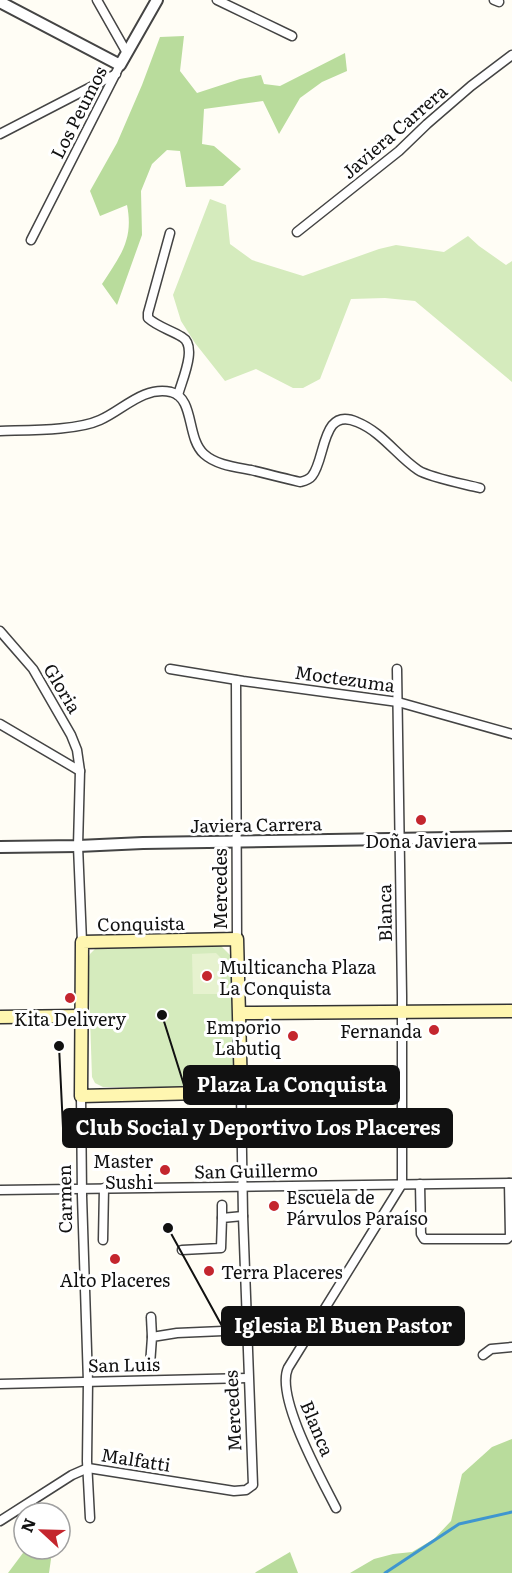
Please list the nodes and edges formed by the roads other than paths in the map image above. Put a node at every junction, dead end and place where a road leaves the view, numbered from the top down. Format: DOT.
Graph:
graph roads {
  1 [pos="98,0"];
  2 [pos="157,0"];
  3 [pos="217,0"];
  4 [pos="0,2"];
  5 [pos="292,36"];
  6 [pos="128,52"];
  7 [pos="512,54"];
  8 [pos="118,70"];
  9 [pos="0,134"];
  10 [pos="297,232"];
  11 [pos="170,233"];
  12 [pos="31,240"];
  13 [pos="178,395"];
  14 [pos="0,431"];
  15 [pos="480,488"];
  16 [pos="0,631"];
  17 [pos="170,669"];
  18 [pos="397,669"];
  19 [pos="236,680"];
  20 [pos="398,702"];
  21 [pos="0,724"];
  22 [pos="512,734"];
  23 [pos="80,771"];
  24 [pos="512,837"];
  25 [pos="400,838"];
  26 [pos="237,841"];
  27 [pos="78,846"];
  28 [pos="0,848"];
  29 [pos="237,939"];
  30 [pos="82,942"];
  31 [pos="512,1011"];
  32 [pos="240,1013"];
  33 [pos="402,1013"];
  34 [pos="82,1016"];
  35 [pos="0,1017"];
  36 [pos="241,1092"];
  37 [pos="81,1096"];
  38 [pos="511,1183"];
  39 [pos="402,1184"];
  40 [pos="420,1184"];
  41 [pos="242,1187"];
  42 [pos="82,1188"];
  43 [pos="104,1188"];
  44 [pos="0,1190"];
  45 [pos="222,1205"];
  46 [pos="243,1216"];
  47 [pos="222,1218"];
  48 [pos="103,1240"];
  49 [pos="182,1250"];
  50 [pos="151,1317"];
  51 [pos="246,1330"];
  52 [pos="152,1337"];
  53 [pos="512,1347"];
  54 [pos="483,1355"];
  55 [pos="150,1365"];
  56 [pos="248,1378"];
  57 [pos="88,1382"];
  58 [pos="0,1384"];
  59 [pos="88,1468"];
  60 [pos="246,1490"];
  61 [pos="336,1508"];
  62 [pos="90,1518"];
  63 [pos="0,1521"];
  1 -- 6 [label="street"];
  2 -- 6 [label="street, Los Peumos"];
  3 -- 5 [label="street"];
  4 -- 8 [label="street"];
  6 -- 8 [label="street, Los Peumos"];
  7 -- 10 [label="street, Javiera Carrera"];
  8 -- 9 [label="street"];
  8 -- 12 [label="street, Los Peumos"];
  11 -- 13 [label="street"];
  13 -- 14 [label="street"];
  13 -- 15 [label="street"];
  16 -- 23 [label="street, Gloria"];
  17 -- 19 [label="street, Moctezuma"];
  18 -- 20 [label="street, Blanca"];
  19 -- 20 [label="street, Moctezuma"];
  19 -- 26 [label="street, Mercedes"];
  20 -- 22 [label="street, Moctezuma"];
  20 -- 25 [label="street, Blanca"];
  21 -- 23 [label="street"];
  23 -- 27 [label="street, Carmen"];
  24 -- 25 [label="street, Javiera Carrera"];
  25 -- 26 [label="street, Javiera Carrera"];
  25 -- 33 [label="street, Blanca"];
  26 -- 27 [label="street, Javiera Carrera"];
  26 -- 29 [label="street, Mercedes"];
  27 -- 28 [label="street, Javiera Carrera"];
  27 -- 30 [label="street, Carmen"];
  29 -- 30 [label="main road, Conquista"];
  29 -- 32 [label="main road, Mercedes"];
  30 -- 34 [label="main road, Carmen"];
  31 -- 33 [label="main road"];
  32 -- 33 [label="main road"];
  32 -- 36 [label="main road, Mercedes"];
  33 -- 39 [label="street, Blanca"];
  34 -- 35 [label="main road"];
  34 -- 37 [label="main road, Carmen"];
  36 -- 37 [label="main road"];
  36 -- 41 [label="street, Mercedes"];
  37 -- 42 [label="street, Carmen"];
  38 -- 40 [label="street, San Guillermo"];
  38 -- 40 [label="street"];
  39 -- 40 [label="street, San Guillermo"];
  39 -- 41 [label="street, San Guillermo"];
  39 -- 61 [label="street, Blanca"];
  41 -- 43 [label="street, San Guillermo"];
  41 -- 46 [label="street, Mercedes"];
  42 -- 43 [label="street, San Guillermo"];
  42 -- 44 [label="street, San Guillermo"];
  42 -- 57 [label="street, Carmen"];
  43 -- 48 [label="street"];
  45 -- 47 [label="street"];
  46 -- 47 [label="street"];
  46 -- 51 [label="street, Mercedes"];
  47 -- 49 [label="street"];
  50 -- 52 [label="street"];
  51 -- 52 [label="street"];
  51 -- 56 [label="street, Mercedes"];
  52 -- 55 [label="street"];
  53 -- 54 [label="street"];
  56 -- 57 [label="street, San Luis"];
  56 -- 60 [label="street, Mercedes"];
  57 -- 58 [label="street, San Luis"];
  57 -- 59 [label="street, Carmen"];
  59 -- 60 [label="street, Malfatti"];
  59 -- 62 [label="street, Carmen"];
  59 -- 63 [label="street, Malfatti"];
}
